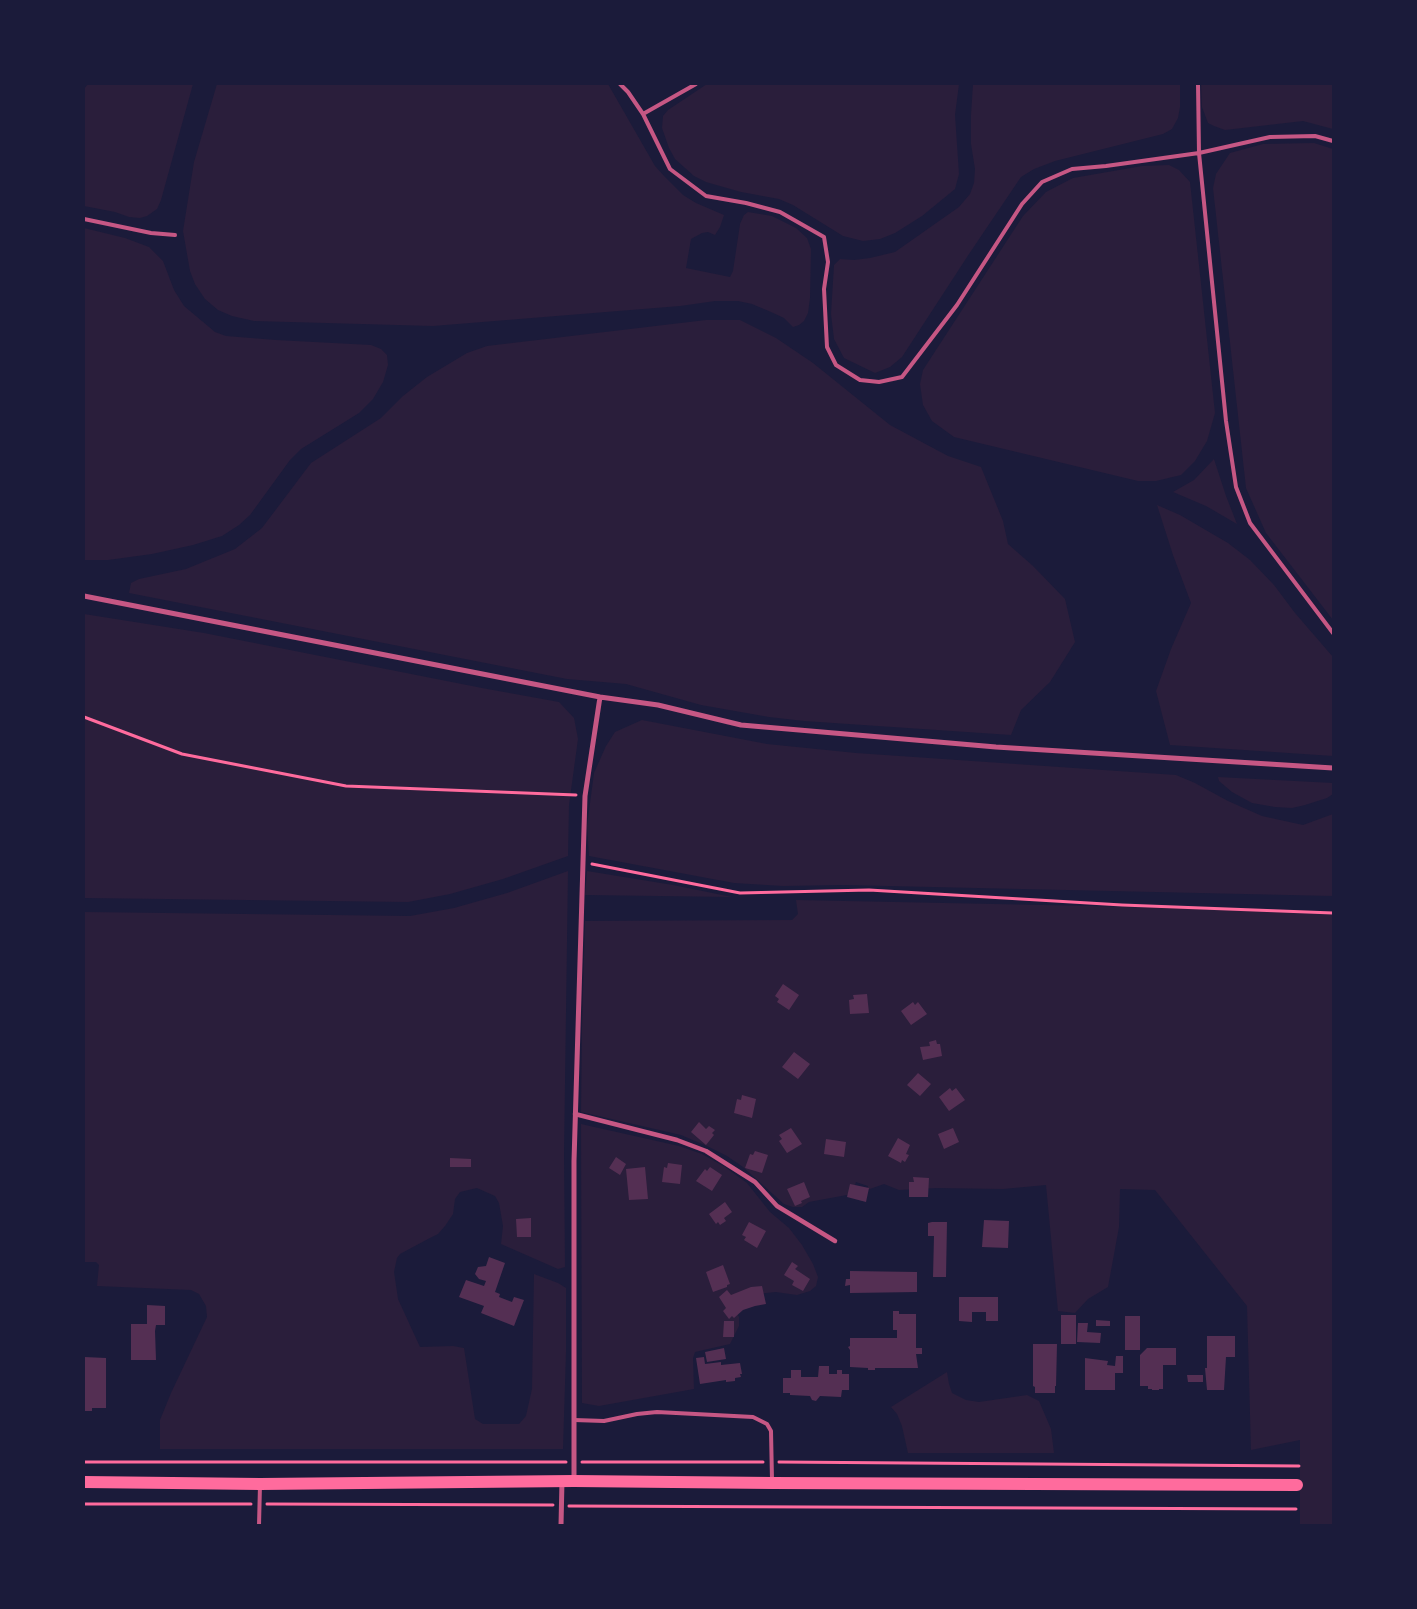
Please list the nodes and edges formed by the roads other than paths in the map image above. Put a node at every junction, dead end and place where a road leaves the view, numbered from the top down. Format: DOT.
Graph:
graph roads {
  1 [pos="620,84"];
  2 [pos="696,84"];
  3 [pos="1198,84"];
  4 [pos="643,114"];
  5 [pos="1333,141"];
  6 [pos="1199,153"];
  7 [pos="84,219"];
  8 [pos="175,235"];
  9 [pos="84,596"];
  10 [pos="1333,633"];
  11 [pos="600,697"];
  12 [pos="1333,768"];
  13 [pos="575,1114"];
  14 [pos="836,1241"];
  15 [pos="574,1420"];
  16 [pos="568,1481"];
  17 [pos="84,1482"];
  18 [pos="772,1483"];
  19 [pos="260,1484"];
  20 [pos="1297,1485"];
  21 [pos="259,1525"];
  22 [pos="561,1525"];
  1 -- 4 [label="lane"];
  2 -- 4 [label="lane"];
  3 -- 6 [label="lane"];
  4 -- 6 [label="lane"];
  5 -- 6 [label="lane"];
  6 -- 10 [label="lane"];
  7 -- 8 [label="lane"];
  9 -- 11 [label="street"];
  11 -- 12 [label="street"];
  11 -- 13 [label="street"];
  13 -- 14 [label="street"];
  13 -- 15 [label="street"];
  15 -- 16 [label="street"];
  15 -- 18 [label="lane"];
  16 -- 18 [label="main road"];
  16 -- 19 [label="main road"];
  16 -- 22 [label="street"];
  17 -- 19 [label="main road"];
  18 -- 20 [label="main road"];
  19 -- 21 [label="lane"];
}
